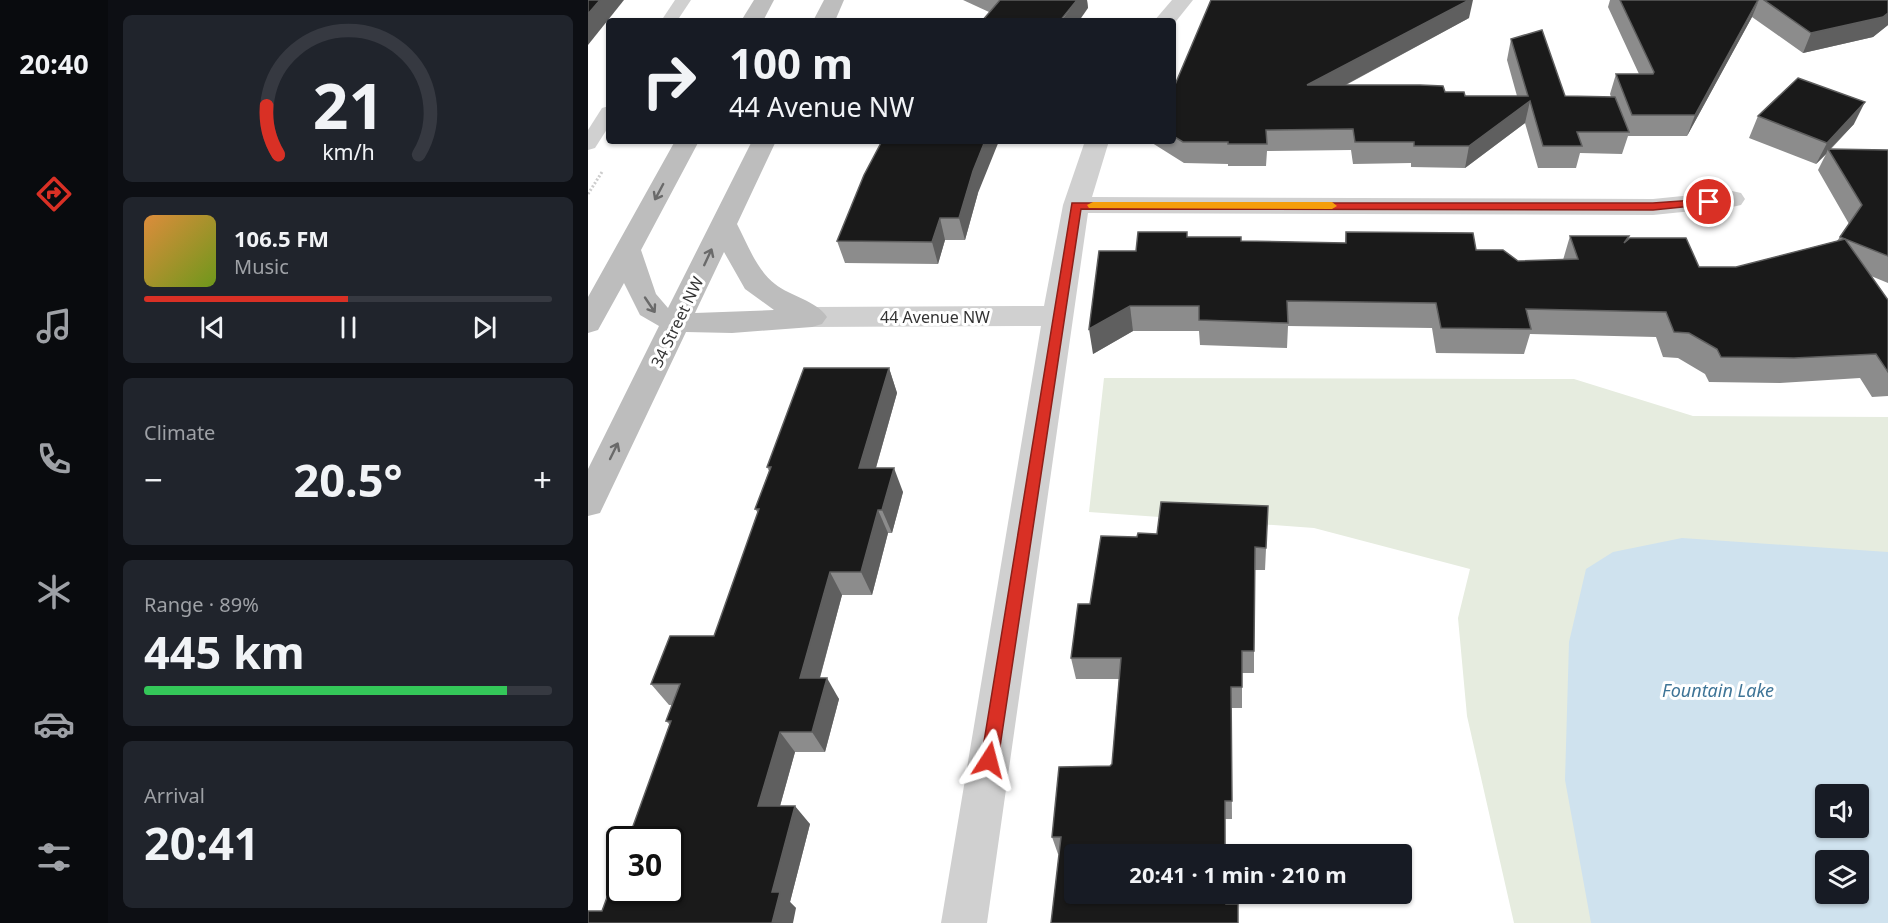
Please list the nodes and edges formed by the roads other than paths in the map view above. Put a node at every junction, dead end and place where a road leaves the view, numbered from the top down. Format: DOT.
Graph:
graph roads {
  1 [pos="683,0"];
  2 [pos="764,0"];
  3 [pos="834,0"];
  4 [pos="1183,0"];
  5 [pos="671,18"];
  6 [pos="754,18"];
  7 [pos="825,18"];
  8 [pos="1168,18"];
  9 [pos="606,117"];
  10 [pos="588,144"];
  11 [pos="685,144"];
  12 [pos="763,144"];
  13 [pos="1096,144"];
  14 [pos="1732,199"];
  15 [pos="1076,205"];
  16 [pos="724,224"];
  17 [pos="628,251"];
  18 [pos="1057,316"];
  19 [pos="812,317"];
  20 [pos="678,322"];
  21 [pos="588,323"];
  22 [pos="588,503"];
  23 [pos="964,923"];
  1 -- 5 [label="lane"];
  2 -- 6 [label="main road"];
  3 -- 7 [label="main road"];
  4 -- 8 [label="street"];
  9 -- 10 [label="lane"];
  11 -- 17 [label="main road, one-way"];
  12 -- 16 [label="main road, 34 Street NW"];
  13 -- 15 [label="street"];
  14 -- 15 [label="street"];
  15 -- 18 [label="street"];
  16 -- 19 [label="main road"];
  20 -- 16 [label="main road, 34 Street NW, one-way"];
  17 -- 20 [label="main road, one-way"];
  17 -- 21 [label="main road"];
  18 -- 19 [label="street, 44 Avenue NW"];
  18 -- 23 [label="street"];
  19 -- 20 [label="main road"];
  22 -- 20 [label="main road, 34 Street NW, one-way"];
}
